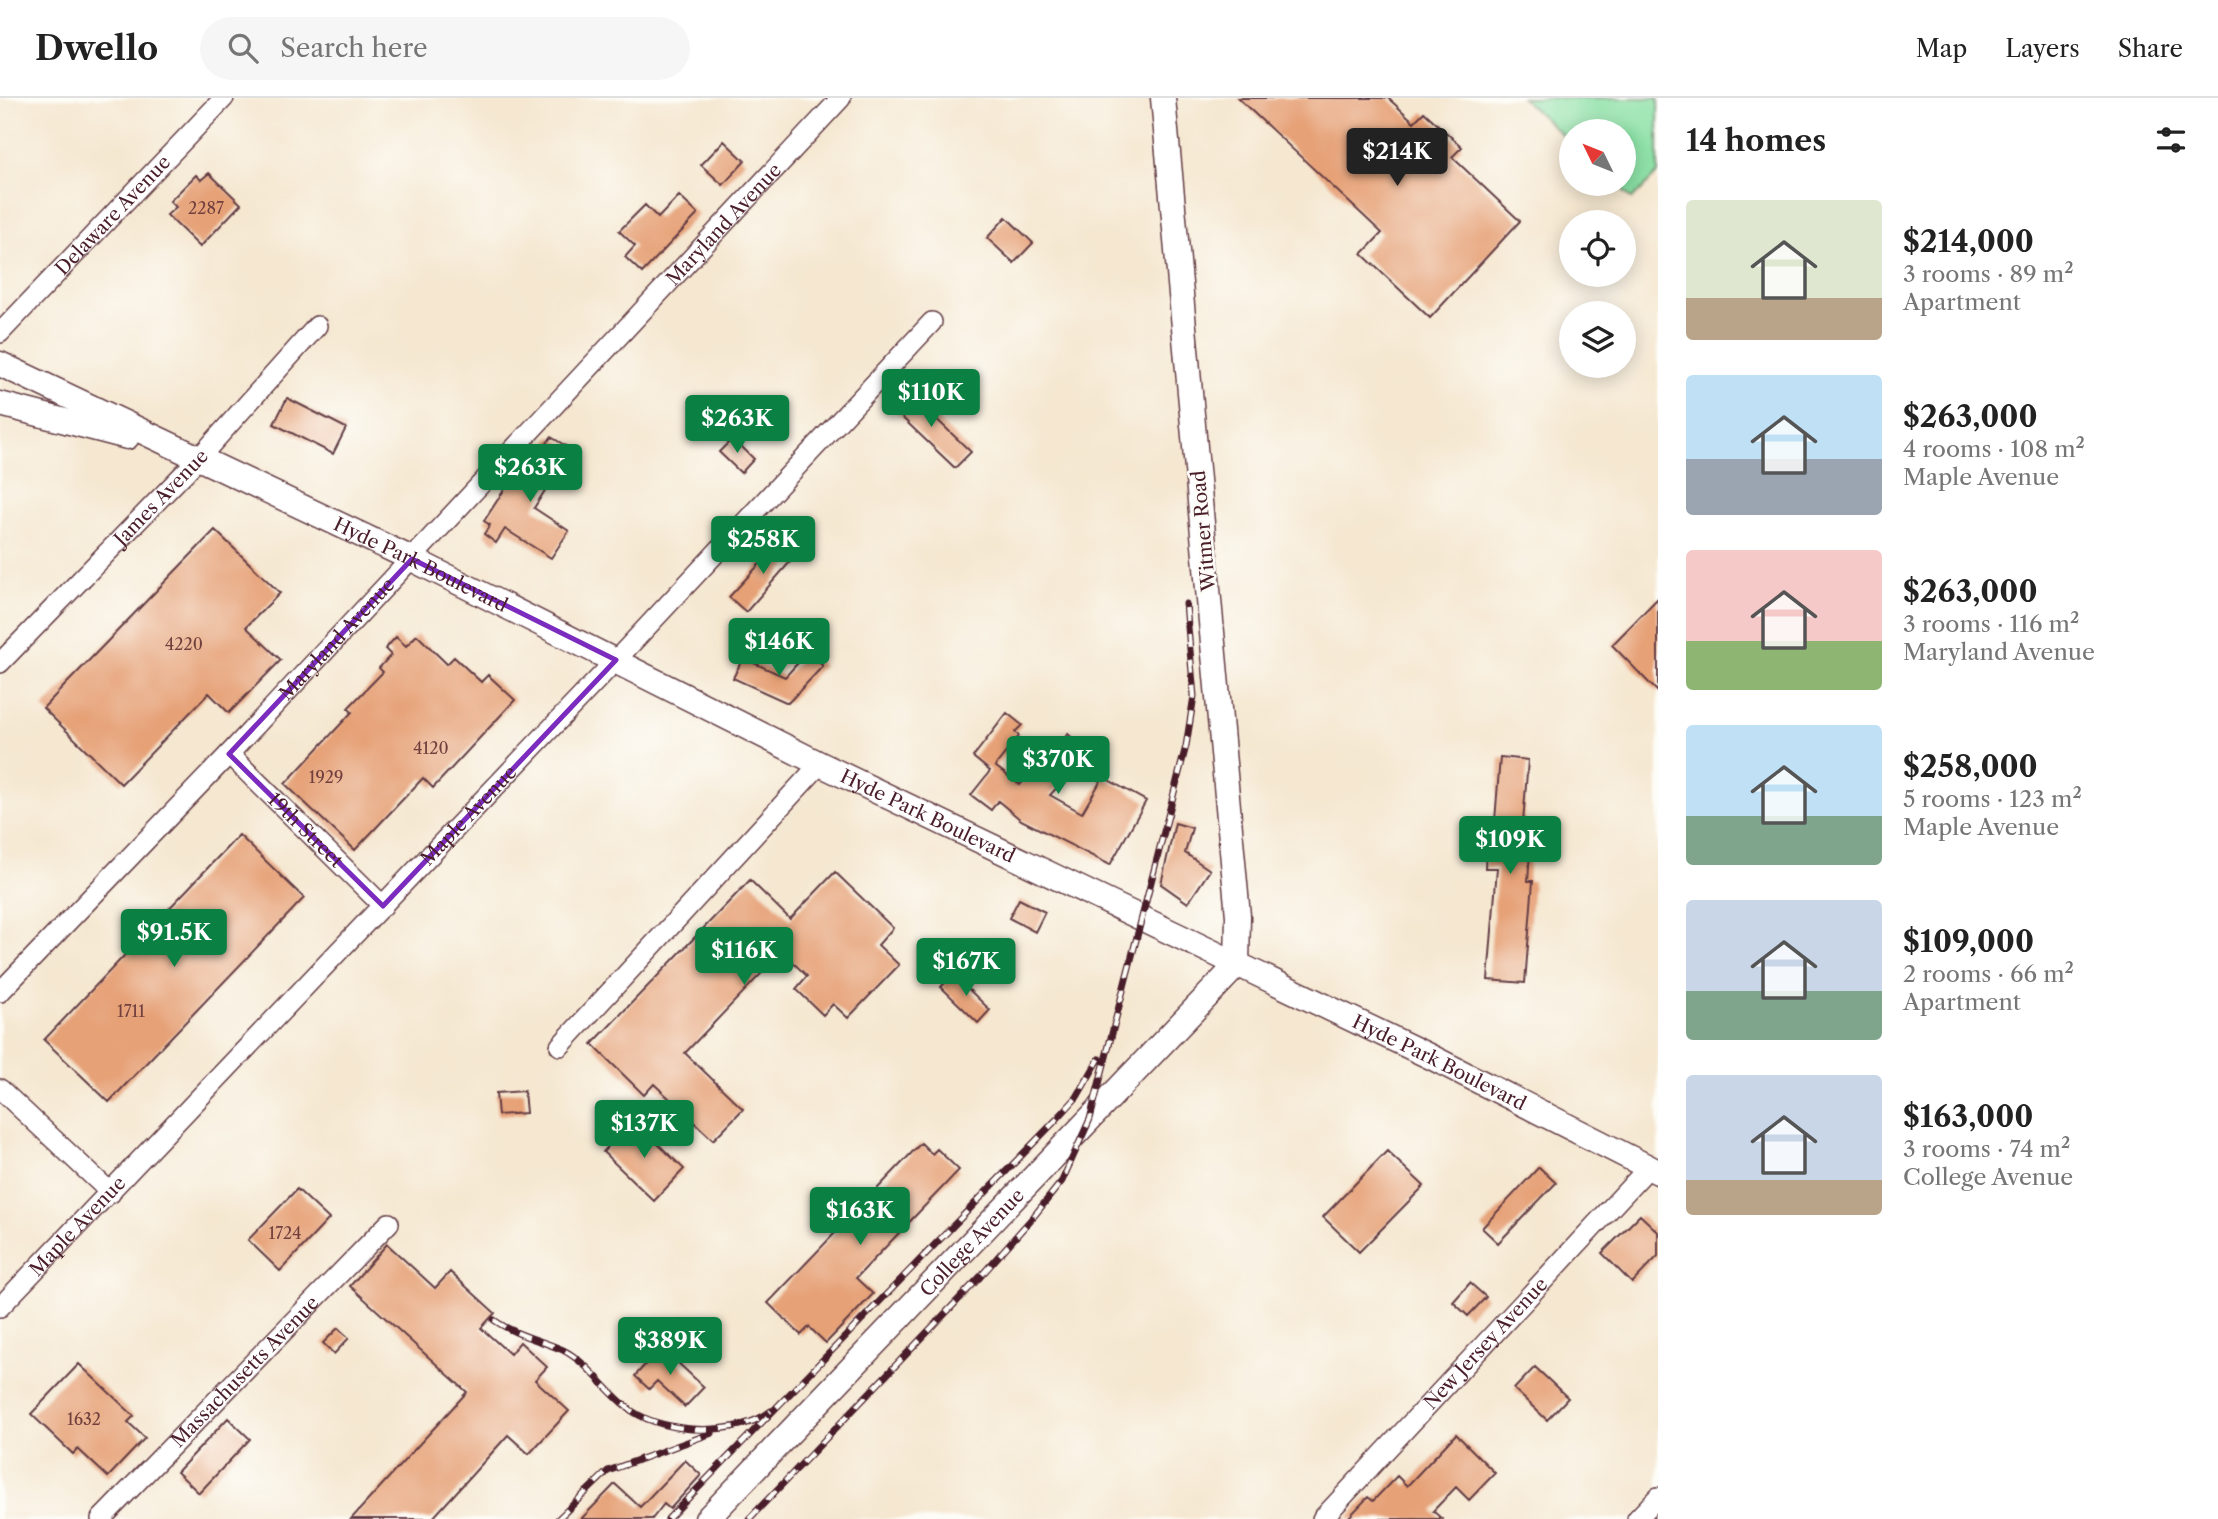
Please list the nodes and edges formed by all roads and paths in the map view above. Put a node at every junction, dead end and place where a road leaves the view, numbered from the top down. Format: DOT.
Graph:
graph roads {
  1 [pos="224,98"];
  2 [pos="841,98"];
  3 [pos="1163,98"];
  4 [pos="932,322"];
  5 [pos="317,326"];
  6 [pos="0,333"];
  7 [pos="0,364"];
  8 [pos="0,404"];
  9 [pos="199,458"];
  10 [pos="412,559"];
  11 [pos="616,660"];
  12 [pos="0,663"];
  13 [pos="229,754"];
  14 [pos="820,764"];
  15 [pos="383,906"];
  16 [pos="1237,965"];
  17 [pos="0,992"];
  18 [pos="560,1046"];
  19 [pos="0,1089"];
  20 [pos="1654,1170"];
  21 [pos="111,1193"];
  22 [pos="388,1223"];
  23 [pos="0,1307"];
  24 [pos="1658,1497"];
  25 [pos="101,1519"];
  26 [pos="708,1519"];
  27 [pos="1322,1519"];
  28 [pos="1637,1519"];
  1 -- 6 [label="street, Delaware Avenue"];
  2 -- 10 [label="street, Maryland Avenue"];
  3 -- 16 [label="main road, Witmer Road"];
  4 -- 11 [label="street, Maple Avenue"];
  5 -- 9 [label="street, James Avenue"];
  7 -- 9 [label="main road, Hyde Park Boulevard"];
  8 -- 9 [label="main road, Hyde Park Boulevard"];
  9 -- 10 [label="main road, Hyde Park Boulevard"];
  9 -- 12 [label="street, James Avenue"];
  10 -- 11 [label="main road, Hyde Park Boulevard"];
  10 -- 13 [label="street, Maryland Avenue"];
  11 -- 14 [label="main road, Hyde Park Boulevard"];
  11 -- 15 [label="street, Maple Avenue"];
  13 -- 15 [label="street, 19th Street"];
  13 -- 17 [label="street, Maryland Avenue"];
  14 -- 16 [label="main road, Hyde Park Boulevard"];
  14 -- 18 [label="street"];
  15 -- 21 [label="street, Maple Avenue"];
  16 -- 20 [label="main road, Hyde Park Boulevard"];
  16 -- 26 [label="main road, College Avenue"];
  19 -- 21 [label="street"];
  20 -- 27 [label="street, New Jersey Avenue"];
  21 -- 23 [label="street, Maple Avenue"];
  22 -- 25 [label="street, Massachusetts Avenue"];
  24 -- 28 [label="street"];
}
